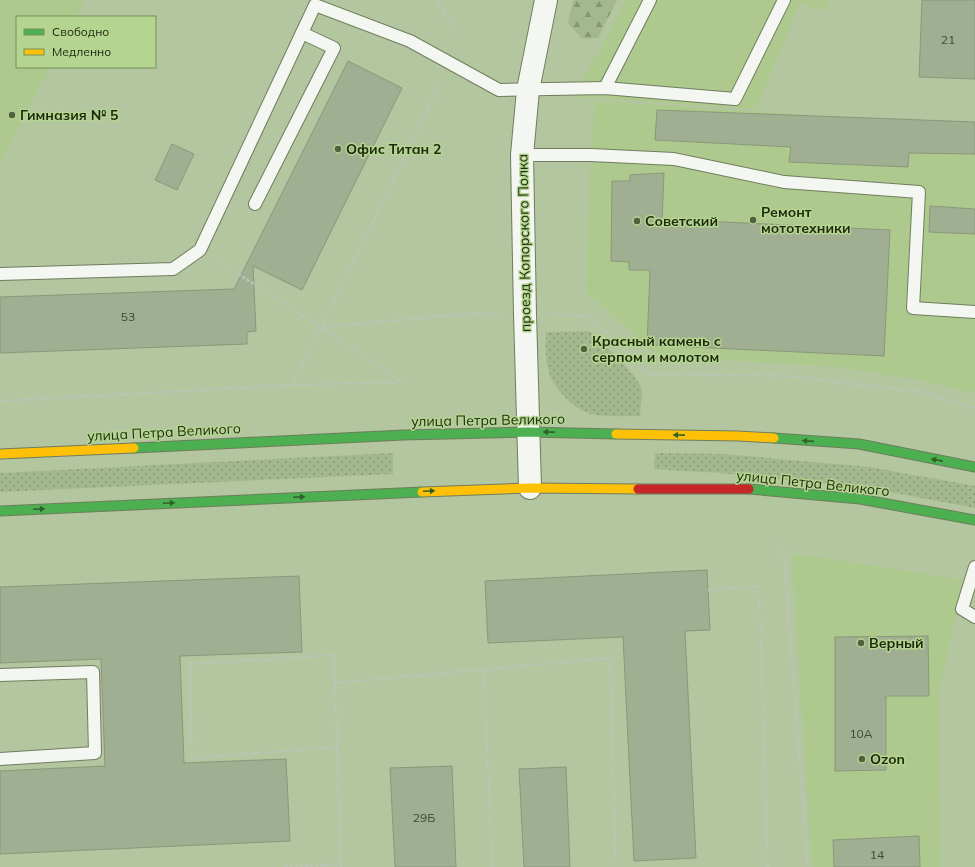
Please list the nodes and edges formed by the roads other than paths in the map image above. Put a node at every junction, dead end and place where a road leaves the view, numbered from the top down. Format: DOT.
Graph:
graph roads {
  1 [pos="546,0"];
  2 [pos="650,0"];
  3 [pos="784,0"];
  4 [pos="317,3"];
  5 [pos="302,33"];
  6 [pos="605,88"];
  7 [pos="528,90"];
  8 [pos="522,155"];
  9 [pos="256,204"];
  10 [pos="0,274"];
  11 [pos="975,312"];
  12 [pos="528,432"];
  13 [pos="0,454"];
  14 [pos="975,467"];
  15 [pos="530,488"];
  16 [pos="0,511"];
  17 [pos="975,520"];
  18 [pos="975,567"];
  19 [pos="975,617"];
  20 [pos="0,675"];
  21 [pos="0,759"];
  1 -- 7 [label="street, проезд Копорского Полка"];
  2 -- 6 [label="lane"];
  3 -- 6 [label="lane"];
  4 -- 5 [label="lane"];
  4 -- 7 [label="lane"];
  5 -- 9 [label="lane"];
  5 -- 10 [label="lane"];
  6 -- 7 [label="lane"];
  7 -- 8 [label="street, проезд Копорского Полка"];
  8 -- 11 [label="lane"];
  8 -- 12 [label="street, проезд Копорского Полка"];
  12 -- 13 [label="street, улица Петра Великого"];
  14 -- 12 [label="street, улица Петра Великого, one-way"];
  12 -- 15 [label="street, проезд Копорского Полка"];
  16 -- 15 [label="street, улица Петра Великого, one-way"];
  15 -- 17 [label="street, улица Петра Великого"];
  18 -- 19 [label="lane"];
  20 -- 21 [label="lane"];
}
